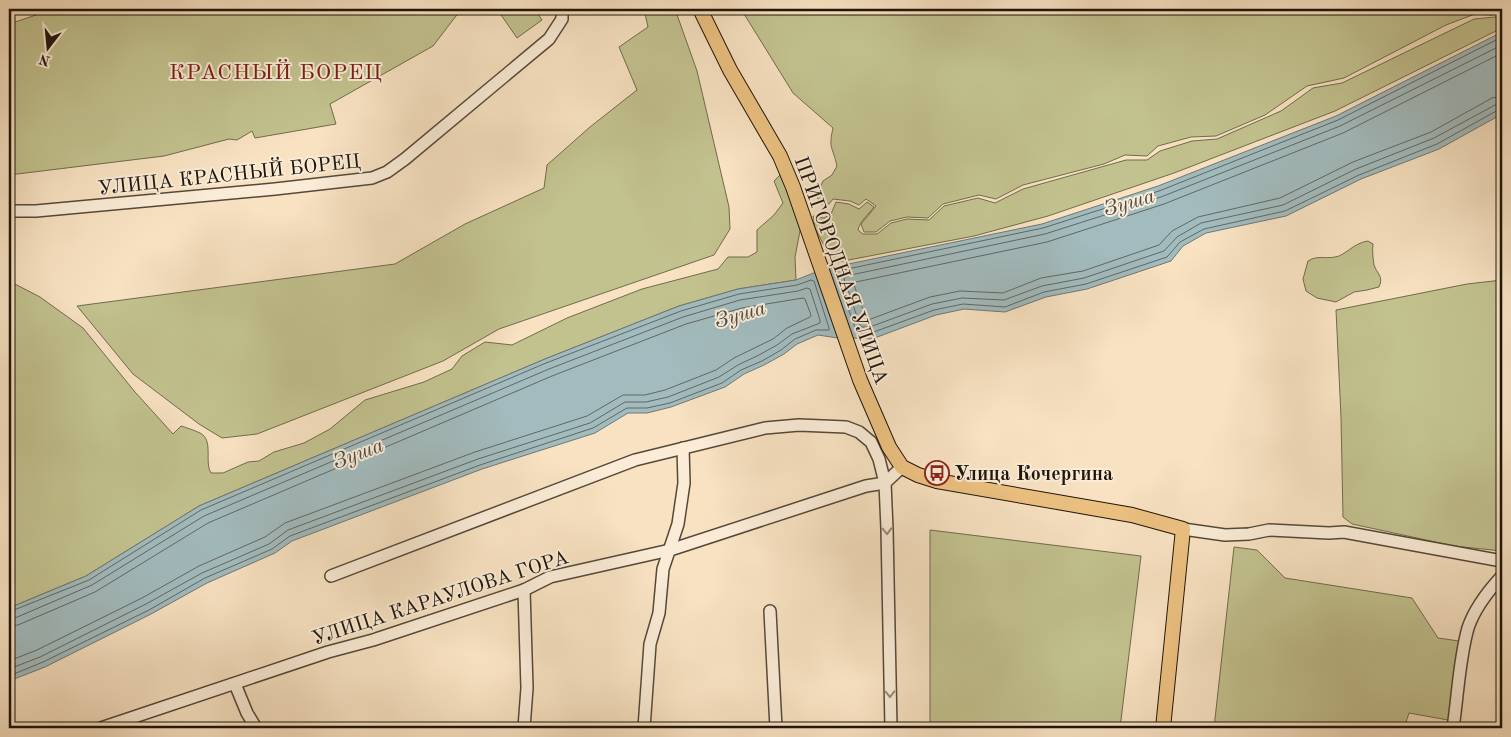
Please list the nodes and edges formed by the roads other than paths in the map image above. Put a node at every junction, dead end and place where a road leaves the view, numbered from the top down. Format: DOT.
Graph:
graph roads {
  1 [pos="562,9"];
  2 [pos="700,9"];
  3 [pos="9,211"];
  4 [pos="683,448"];
  5 [pos="902,467"];
  6 [pos="885,483"];
  7 [pos="1183,529"];
  8 [pos="670,550"];
  9 [pos="1502,561"];
  10 [pos="331,576"];
  11 [pos="1502,576"];
  12 [pos="524,590"];
  13 [pos="770,611"];
  14 [pos="235,684"];
  15 [pos="101,728"];
  16 [pos="256,728"];
  17 [pos="524,728"];
  18 [pos="644,728"];
  19 [pos="776,728"];
  20 [pos="891,728"];
  21 [pos="1163,728"];
  22 [pos="1454,728"];
  1 -- 3 [label="street, УЛИЦА КРАСНЫЙ БОРЕЦ"];
  2 -- 5 [label="main road, ПРИГОРОДНАЯ УЛИЦА"];
  4 -- 6 [label="street"];
  4 -- 8 [label="street"];
  4 -- 10 [label="street"];
  5 -- 6 [label="street"];
  5 -- 7 [label="main road"];
  6 -- 8 [label="street, УЛИЦА КАРАУЛОВА ГОРА"];
  6 -- 20 [label="street, one-way"];
  7 -- 9 [label="street"];
  7 -- 21 [label="main road"];
  8 -- 12 [label="street, УЛИЦА КАРАУЛОВА ГОРА"];
  8 -- 18 [label="street"];
  11 -- 22 [label="street"];
  12 -- 14 [label="street, УЛИЦА КАРАУЛОВА ГОРА"];
  12 -- 17 [label="street"];
  13 -- 19 [label="street"];
  14 -- 15 [label="street, УЛИЦА КАРАУЛОВА ГОРА"];
  14 -- 16 [label="street"];
}
